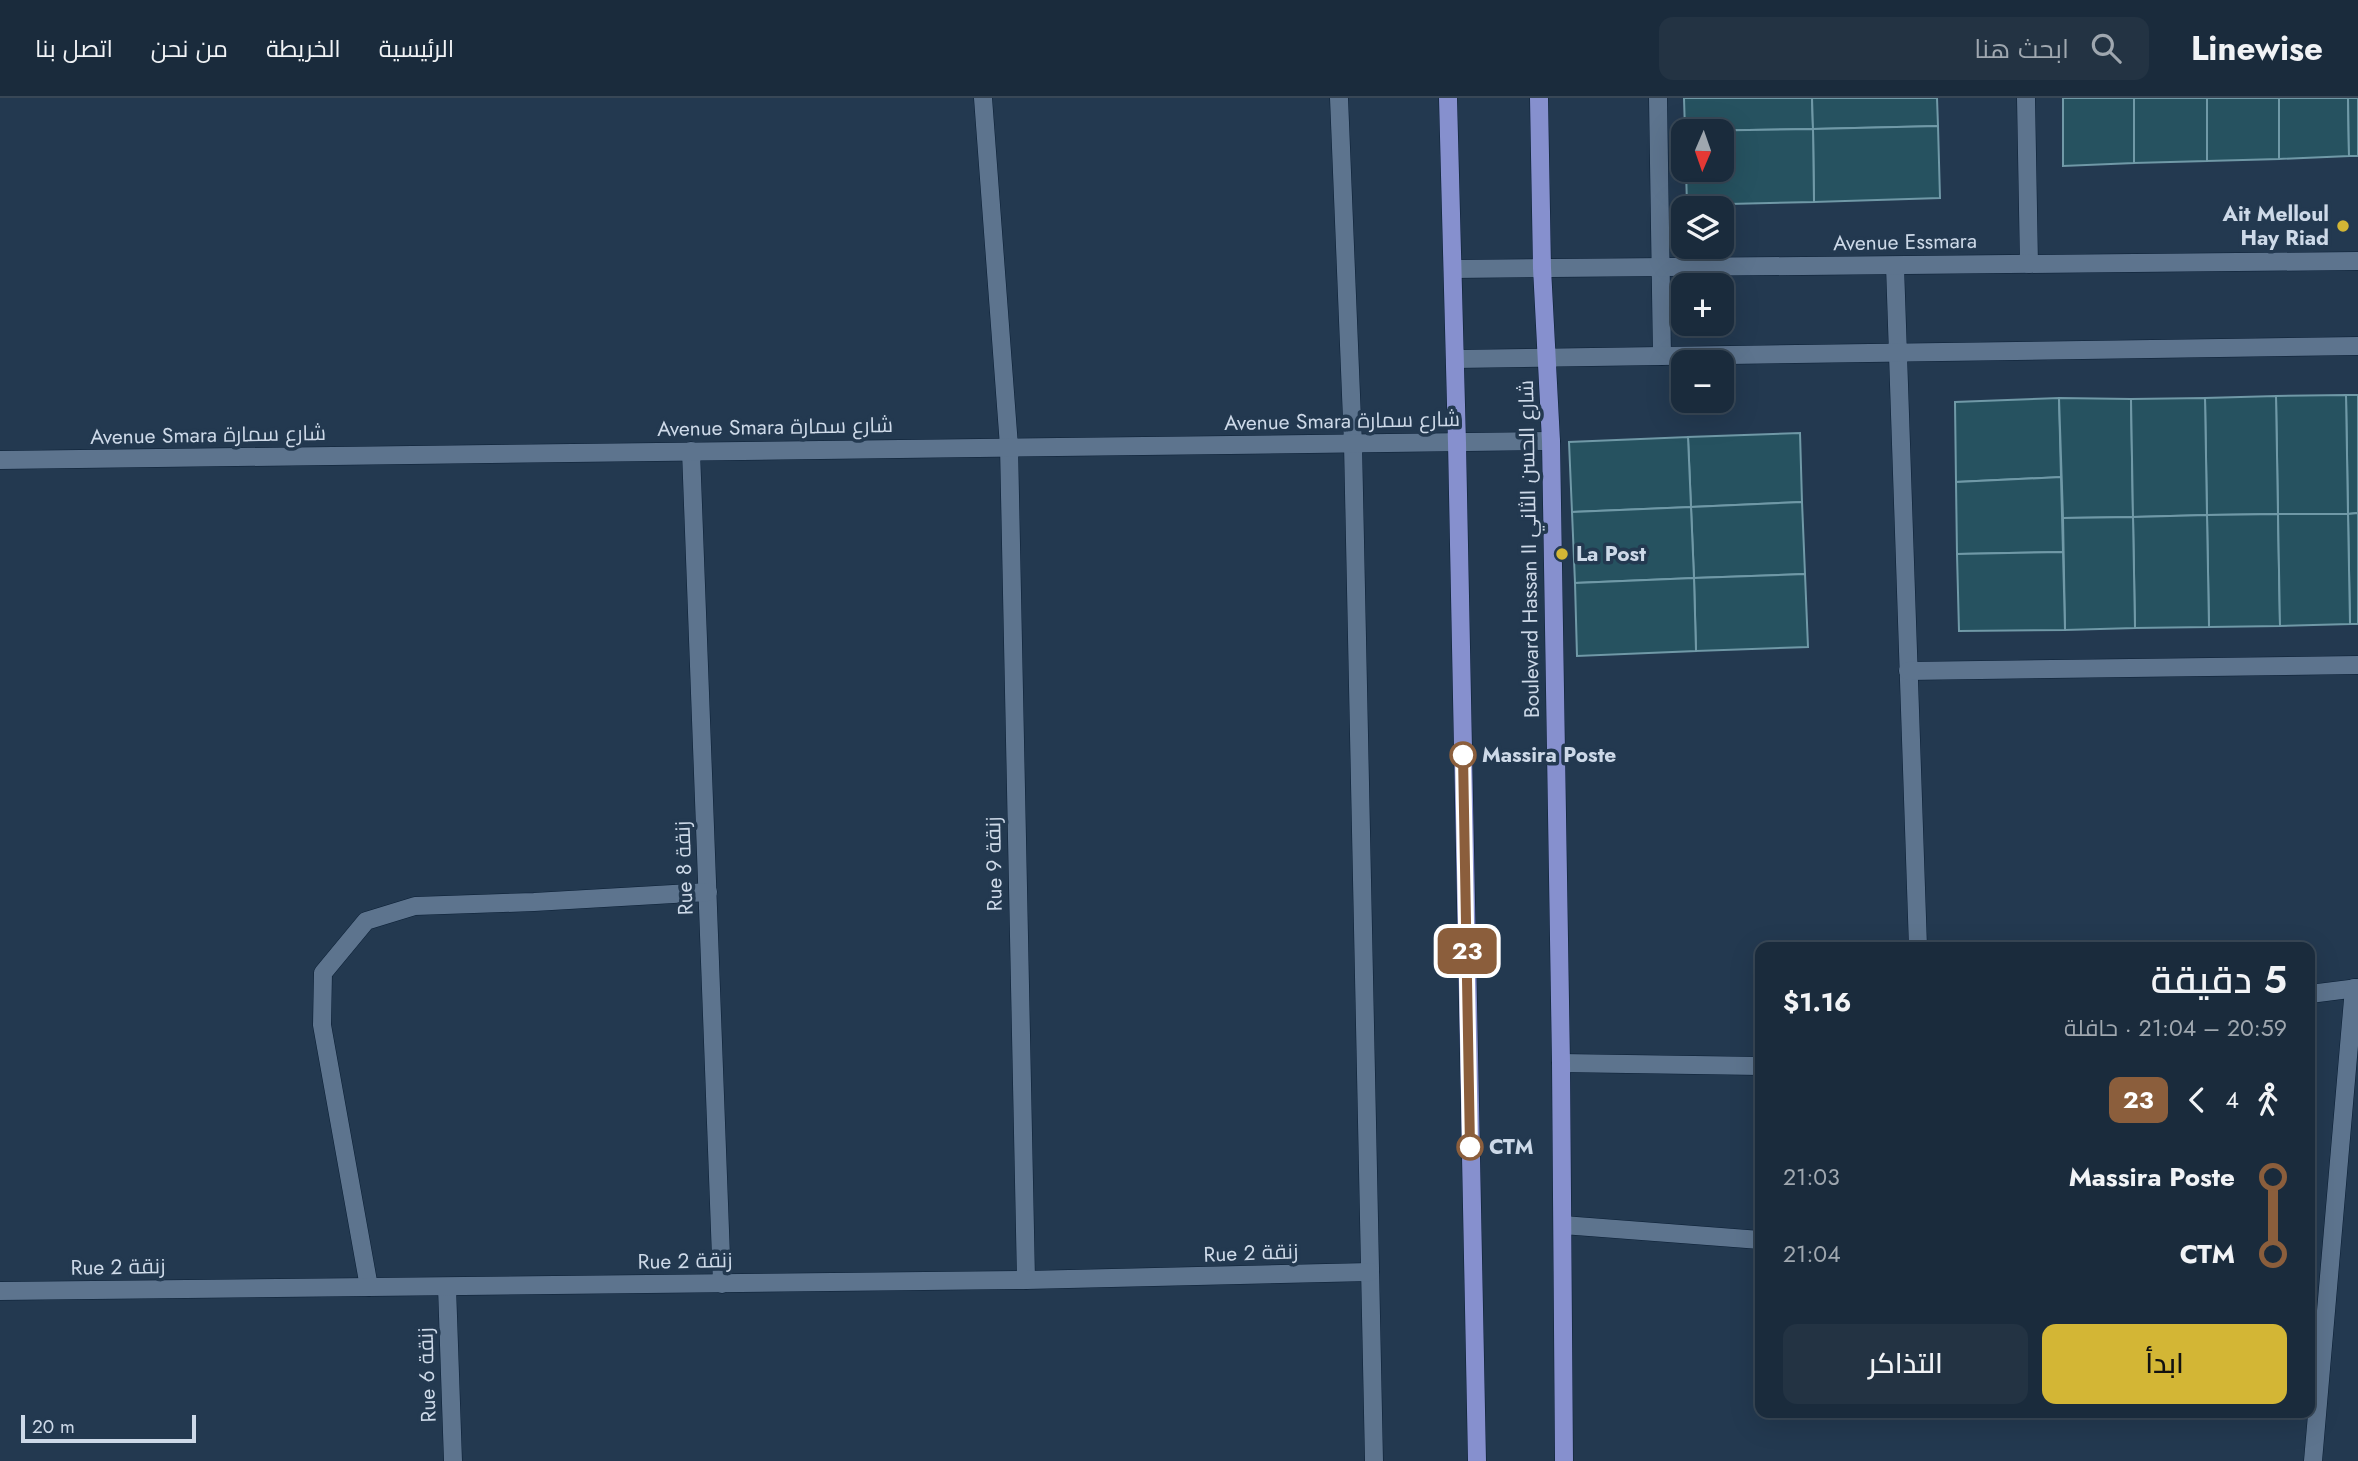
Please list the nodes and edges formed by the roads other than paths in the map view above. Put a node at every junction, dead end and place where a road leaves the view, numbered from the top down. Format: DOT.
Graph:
graph roads {
  1 [pos="983,98"];
  2 [pos="1339,98"];
  3 [pos="1448,98"];
  4 [pos="1539,98"];
  5 [pos="1658,98"];
  6 [pos="2026,98"];
  7 [pos="2358,261"];
  8 [pos="2029,264"];
  9 [pos="1895,266"];
  10 [pos="1661,267"];
  11 [pos="1542,268"];
  12 [pos="1453,269"];
  13 [pos="2358,346"];
  14 [pos="1898,352"];
  15 [pos="1662,356"];
  16 [pos="1546,357"];
  17 [pos="1454,359"];
  18 [pos="1551,441"];
  19 [pos="1457,443"];
  20 [pos="1353,444"];
  21 [pos="1009,446"];
  22 [pos="691,451"];
  23 [pos="0,460"];
  24 [pos="2358,665"];
  25 [pos="1908,671"];
  26 [pos="708,892"];
  27 [pos="1918,942"];
  28 [pos="2356,988"];
  29 [pos="2315,994"];
  30 [pos="1561,1063"];
  31 [pos="1755,1066"];
  32 [pos="1563,1225"];
  33 [pos="1755,1240"];
  34 [pos="1370,1272"];
  35 [pos="2315,1279"];
  36 [pos="1026,1280"];
  37 [pos="2329,1280"];
  38 [pos="722,1284"];
  39 [pos="369,1287"];
  40 [pos="447,1287"];
  41 [pos="0,1291"];
  42 [pos="453,1461"];
  43 [pos="1374,1461"];
  44 [pos="1476,1461"];
  45 [pos="1564,1461"];
  46 [pos="2313,1461"];
  1 -- 21 [label="street, Rue 9 زنقة"];
  2 -- 20 [label="street"];
  3 -- 12 [label="main road"];
  4 -- 11 [label="main road, Boulevard Hassan II شارع الحسن الثاني"];
  5 -- 10 [label="street"];
  6 -- 8 [label="street"];
  7 -- 8 [label="street, Avenue Essmara"];
  8 -- 9 [label="street, Avenue Essmara"];
  9 -- 10 [label="street, Avenue Essmara"];
  9 -- 14 [label="street"];
  10 -- 11 [label="street, Avenue Essmara"];
  10 -- 15 [label="street"];
  11 -- 12 [label="street, Avenue Essmara"];
  11 -- 16 [label="main road, Boulevard Hassan II شارع الحسن الثاني"];
  12 -- 17 [label="main road"];
  13 -- 14 [label="street"];
  14 -- 15 [label="street"];
  14 -- 25 [label="street"];
  15 -- 16 [label="street"];
  16 -- 17 [label="street"];
  16 -- 18 [label="main road, Boulevard Hassan II شارع الحسن الثاني"];
  17 -- 19 [label="main road"];
  18 -- 19 [label="street, Avenue Smara شارع سمارة"];
  18 -- 30 [label="main road, Boulevard Hassan II شارع الحسن الثاني"];
  19 -- 20 [label="street, Avenue Smara شارع سمارة"];
  19 -- 44 [label="main road"];
  20 -- 21 [label="street, Avenue Smara شارع سمارة"];
  20 -- 34 [label="street"];
  21 -- 22 [label="street, Avenue Smara شارع سمارة"];
  21 -- 36 [label="street, Rue 9 زنقة"];
  22 -- 23 [label="street, Avenue Smara شارع سمارة"];
  22 -- 26 [label="street, Rue 8 زنقة"];
  24 -- 25 [label="street"];
  25 -- 27 [label="street"];
  26 -- 38 [label="street, Rue 8 زنقة"];
  26 -- 39 [label="street"];
  28 -- 29 [label="street"];
  28 -- 37 [label="street"];
  30 -- 31 [label="street"];
  30 -- 32 [label="main road, Boulevard Hassan II شارع الحسن الثاني"];
  32 -- 33 [label="street"];
  32 -- 45 [label="main road, Boulevard Hassan II شارع الحسن الثاني"];
  34 -- 36 [label="street, Rue 2 زنقة"];
  34 -- 43 [label="street"];
  35 -- 37 [label="street"];
  36 -- 38 [label="street, Rue 2 زنقة"];
  37 -- 46 [label="street"];
  38 -- 40 [label="street, Rue 2 زنقة"];
  39 -- 40 [label="street, Rue 2 زنقة"];
  39 -- 41 [label="street, Rue 2 زنقة"];
  40 -- 42 [label="street, Rue 6 زنقة"];
}
